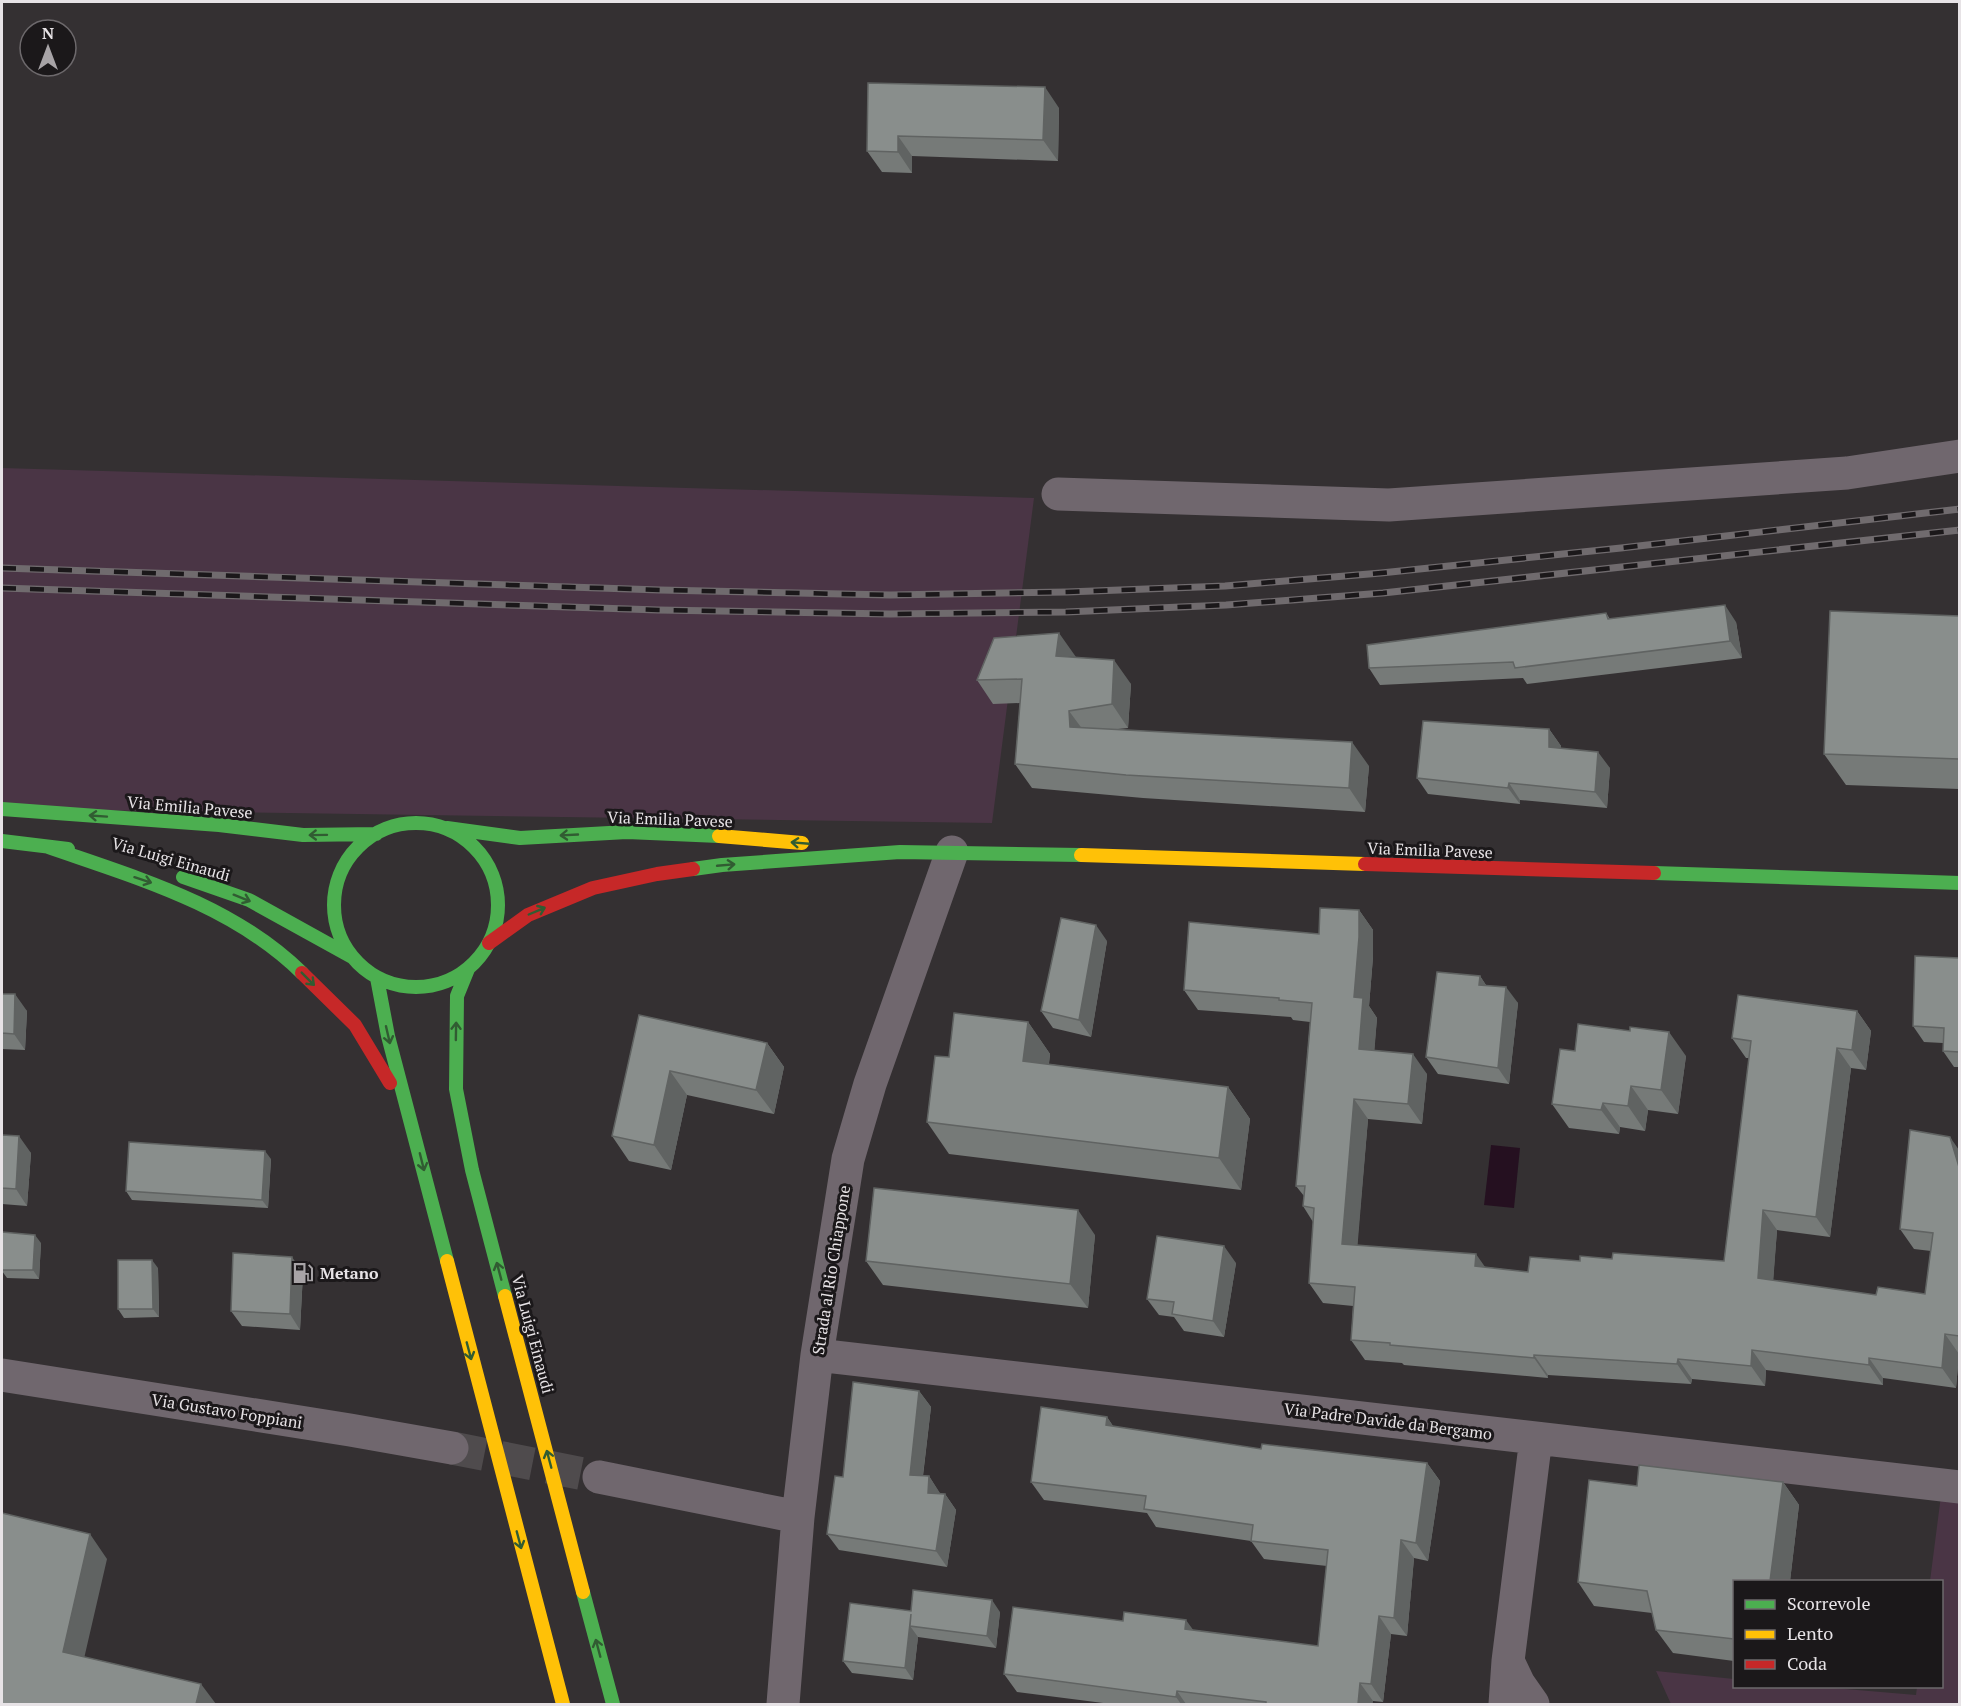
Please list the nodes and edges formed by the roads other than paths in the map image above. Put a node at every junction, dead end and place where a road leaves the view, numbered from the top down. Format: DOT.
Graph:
graph roads {
  1 [pos="1959,456"];
  2 [pos="1058,494"];
  3 [pos="2,808"];
  4 [pos="440,827"];
  5 [pos="376,834"];
  6 [pos="2,841"];
  7 [pos="48,847"];
  8 [pos="900,852"];
  9 [pos="952,852"];
  10 [pos="147,867"];
  11 [pos="169,873"];
  12 [pos="1959,883"];
  13 [pos="489,943"];
  14 [pos="352,957"];
  15 [pos="468,969"];
  16 [pos="377,978"];
  17 [pos="407,1106"];
  18 [pos="818,1355"];
  19 [pos="2,1375"];
  20 [pos="1536,1438"];
  21 [pos="452,1448"];
  22 [pos="599,1477"];
  23 [pos="1959,1487"];
  24 [pos="798,1517"];
  25 [pos="1508,1661"];
  26 [pos="563,1704"];
  27 [pos="613,1704"];
  28 [pos="783,1704"];
  29 [pos="1505,1704"];
  30 [pos="1533,1704"];
  1 -- 2 [label="street"];
  5 -- 3 [label="main road, Via Emilia Pavese, one-way"];
  4 -- 5 [label="main road"];
  8 -- 4 [label="main road, Via Emilia Pavese, one-way"];
  4 -- 13 [label="main road"];
  5 -- 14 [label="main road"];
  6 -- 7 [label="main road, Via Luigi Einaudi"];
  7 -- 10 [label="main road, Via Luigi Einaudi"];
  7 -- 17 [label="main road, one-way"];
  8 -- 9 [label="main road, Via Emilia Pavese"];
  13 -- 8 [label="main road, Via Emilia Pavese, one-way"];
  9 -- 12 [label="main road, Via Emilia Pavese"];
  9 -- 18 [label="street, Strada al Rio Chiappone"];
  11 -- 14 [label="main road, Via Luigi Einaudi, one-way"];
  13 -- 15 [label="main road"];
  14 -- 16 [label="main road"];
  15 -- 16 [label="main road"];
  27 -- 15 [label="main road, Via Luigi Einaudi, one-way"];
  16 -- 17 [label="main road, one-way"];
  17 -- 26 [label="main road, one-way"];
  18 -- 20 [label="street, Via Padre Davide da Bergamo"];
  18 -- 24 [label="street, Strada al Rio Chiappone"];
  19 -- 21 [label="street, Via Gustavo Foppiani"];
  20 -- 23 [label="street, Via Padre Davide da Bergamo"];
  20 -- 25 [label="street"];
  22 -- 24 [label="street"];
  24 -- 28 [label="street, Strada al Rio Chiappone"];
  25 -- 29 [label="street"];
  25 -- 30 [label="street"];
}
